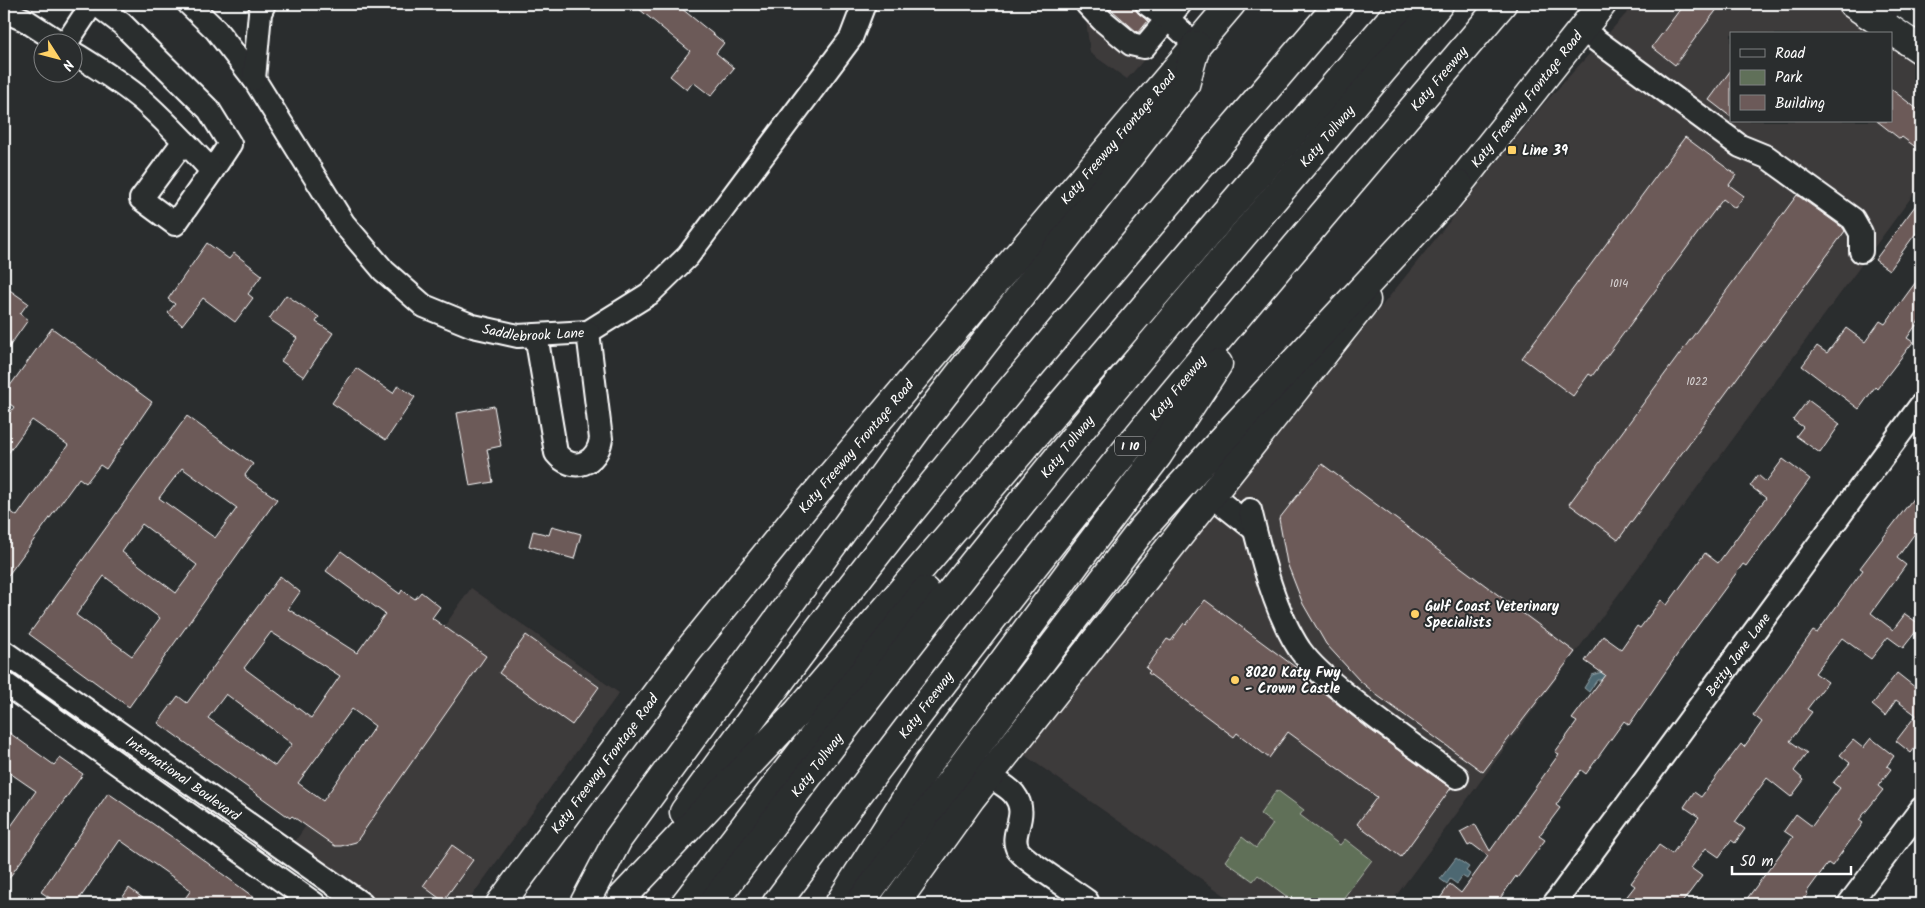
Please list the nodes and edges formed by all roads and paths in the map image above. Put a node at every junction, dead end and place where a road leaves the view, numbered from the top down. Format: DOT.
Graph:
graph roads {
  1 [pos="94,4"];
  2 [pos="189,4"];
  3 [pos="264,4"];
  4 [pos="864,4"];
  5 [pos="1087,4"];
  6 [pos="1147,4"];
  7 [pos="1231,4"];
  8 [pos="1339,4"];
  9 [pos="1404,4"];
  10 [pos="1439,4"];
  11 [pos="1502,4"];
  12 [pos="1602,4"];
  13 [pos="1905,4"];
  14 [pos="1856,5"];
  15 [pos="1174,11"];
  16 [pos="1886,13"];
  17 [pos="11,14"];
  18 [pos="1921,15"];
  19 [pos="1581,29"];
  20 [pos="44,32"];
  21 [pos="74,32"];
  22 [pos="1196,45"];
  23 [pos="1921,50"];
  24 [pos="82,59"];
  25 [pos="254,79"];
  26 [pos="184,141"];
  27 [pos="212,171"];
  28 [pos="1459,185"];
  29 [pos="1861,251"];
  30 [pos="1289,257"];
  31 [pos="1136,316"];
  32 [pos="588,332"];
  33 [pos="536,335"];
  34 [pos="1921,405"];
  35 [pos="1211,495"];
  36 [pos="4,652"];
  37 [pos="4,683"];
  38 [pos="134,744"];
  39 [pos="119,764"];
  40 [pos="989,776"];
  41 [pos="1457,778"];
  42 [pos="1921,809"];
  43 [pos="281,848"];
  44 [pos="267,869"];
  45 [pos="620,901"];
  46 [pos="1087,901"];
  47 [pos="314,904"];
  48 [pos="362,904"];
  49 [pos="500,904"];
  50 [pos="584,904"];
  51 [pos="685,904"];
  52 [pos="712,904"];
  53 [pos="776,904"];
  54 [pos="839,904"];
  55 [pos="859,904"];
  56 [pos="895,904"];
  57 [pos="1554,904"];
  58 [pos="1849,904"];
  1 -- 21 [label="street"];
  1 -- 27 [label="street"];
  2 -- 25 [label="street, Saddlebrook Lane"];
  3 -- 25 [label="street"];
  4 -- 32 [label="street, Saddlebrook Lane"];
  5 -- 15 [label="street"];
  6 -- 15 [label="street"];
  7 -- 22 [label="main road, Katy Freeway Frontage Road"];
  8 -- 45 [label="main road"];
  9 -- 31 [label="main road, Katy Tollway"];
  10 -- 52 [label="main road, Katy Tollway"];
  11 -- 30 [label="main road, Katy Freeway / I 10"];
  12 -- 19 [label="main road, Katy Freeway Frontage Road"];
  13 -- 18 [label="main road"];
  14 -- 16 [label="main road"];
  15 -- 22 [label="street"];
  16 -- 23 [label="main road"];
  17 -- 20 [label="street"];
  19 -- 28 [label="main road, Katy Freeway Frontage Road"];
  19 -- 29 [label="street"];
  22 -- 49 [label="main road, Katy Freeway Frontage Road"];
  22 -- 50 [label="main road"];
  24 -- 26 [label="street"];
  25 -- 33 [label="street, Saddlebrook Lane"];
  26 -- 27 [label="street"];
  26 -- 27 [label="street"];
  28 -- 35 [label="main road, Katy Freeway Frontage Road"];
  28 -- 55 [label="main road"];
  30 -- 53 [label="main road, Katy Freeway / I 10"];
  30 -- 54 [label="main road"];
  31 -- 45 [label="main road"];
  31 -- 51 [label="main road"];
  32 -- 33 [label="street, Saddlebrook Lane"];
  32 -- 33 [label="street"];
  34 -- 57 [label="street, Betty Jane Lane"];
  35 -- 40 [label="main road, Katy Freeway Frontage Road"];
  35 -- 41 [label="street"];
  36 -- 38 [label="street, International Boulevard"];
  37 -- 39 [label="street, International Boulevard"];
  38 -- 39 [label="street"];
  38 -- 43 [label="street, International Boulevard"];
  39 -- 44 [label="street, International Boulevard"];
  40 -- 46 [label="street"];
  40 -- 56 [label="main road, Katy Freeway Frontage Road"];
  42 -- 58 [label="street"];
  43 -- 44 [label="street"];
  43 -- 48 [label="street, International Boulevard"];
  44 -- 47 [label="street, International Boulevard"];
}
